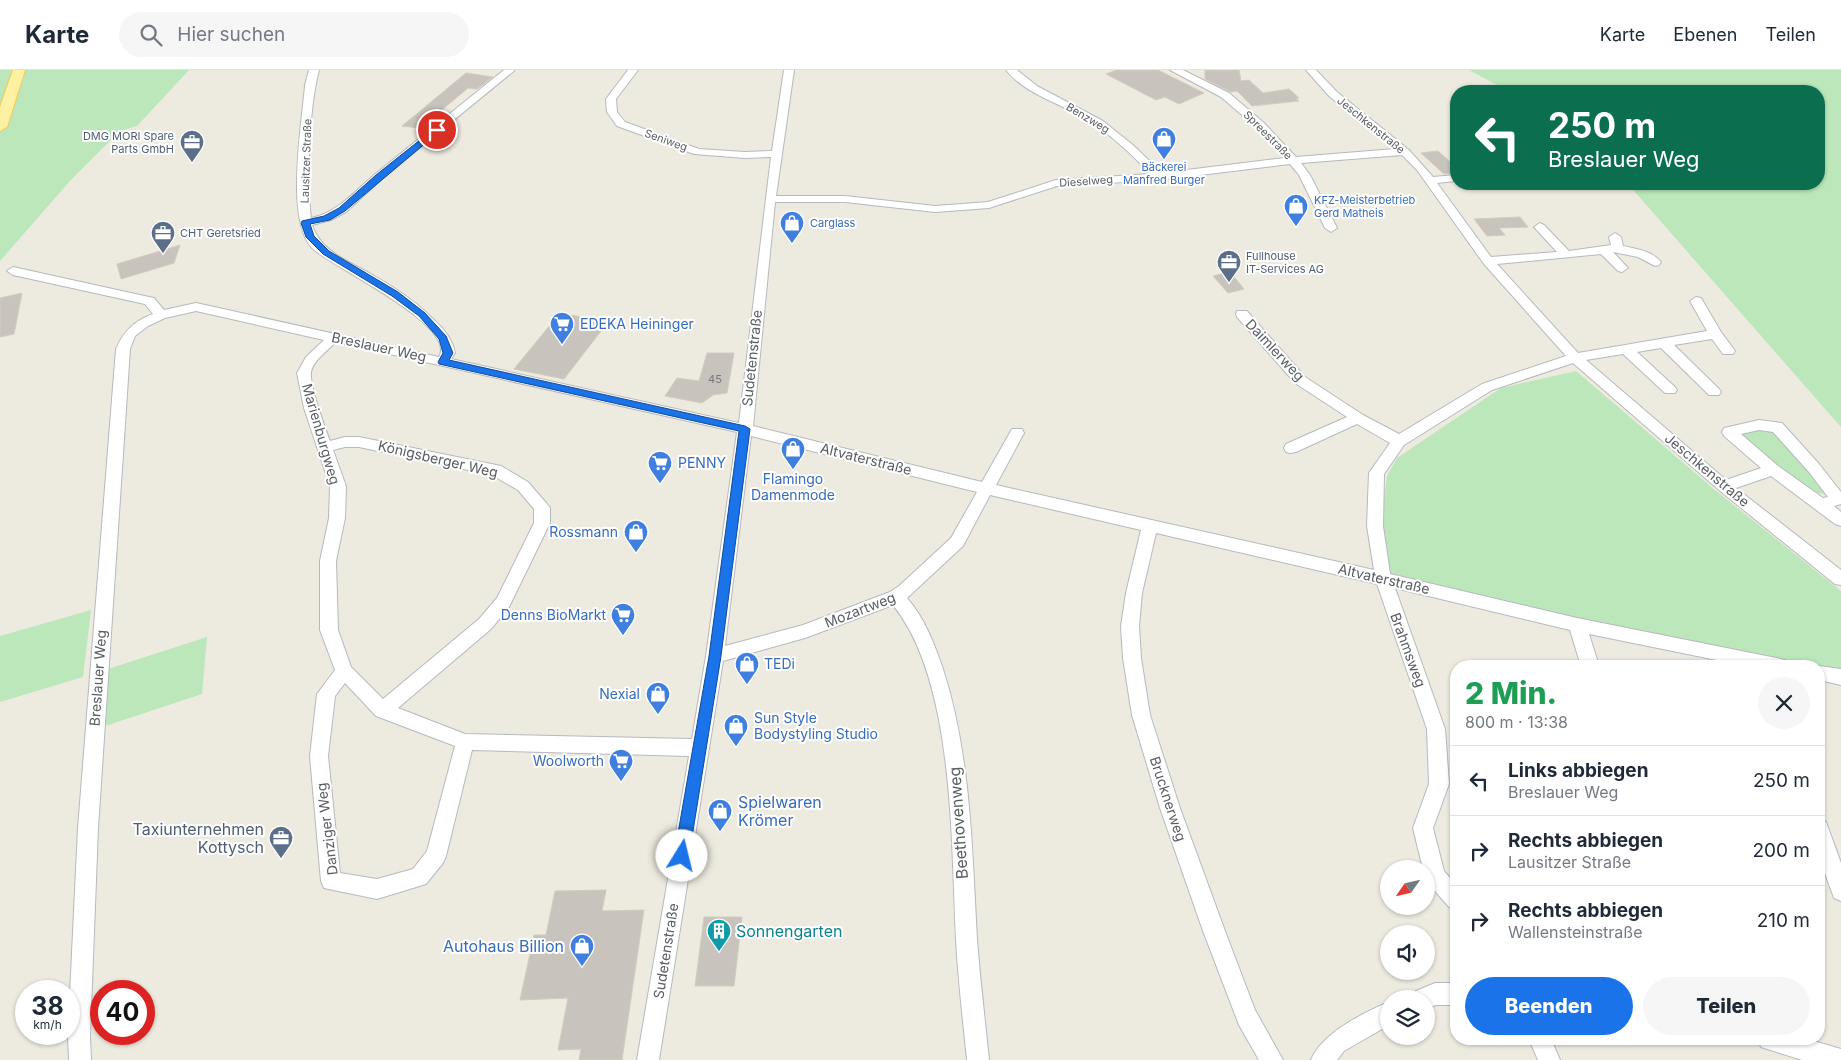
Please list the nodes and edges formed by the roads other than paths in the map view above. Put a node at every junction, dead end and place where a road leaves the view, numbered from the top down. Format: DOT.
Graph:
graph roads {
  1 [pos="19,70"];
  2 [pos="314,70"];
  3 [pos="510,70"];
  4 [pos="633,70"];
  5 [pos="789,70"];
  6 [pos="1010,70"];
  7 [pos="1175,70"];
  8 [pos="1311,70"];
  9 [pos="0,127"];
  10 [pos="1405,152"];
  11 [pos="777,154"];
  12 [pos="1294,160"];
  13 [pos="1159,177"];
  14 [pos="1450,178"];
  15 [pos="1431,180"];
  16 [pos="770,199"];
  17 [pos="305,223"];
  18 [pos="1540,227"];
  19 [pos="1331,228"];
  20 [pos="1604,250"];
  21 [pos="1566,255"];
  22 [pos="1488,261"];
  23 [pos="1655,262"];
  24 [pos="1622,268"];
  25 [pos="13,271"];
  26 [pos="1696,301"];
  27 [pos="1242,314"];
  28 [pos="161,315"];
  29 [pos="1715,334"];
  30 [pos="333,338"];
  31 [pos="1665,344"];
  32 [pos="1628,350"];
  33 [pos="1728,351"];
  34 [pos="1575,358"];
  35 [pos="443,362"];
  36 [pos="1670,390"];
  37 [pos="1714,392"];
  38 [pos="1358,418"];
  39 [pos="745,429"];
  40 [pos="1017,433"];
  41 [pos="1399,441"];
  42 [pos="326,447"];
  43 [pos="1292,448"];
  44 [pos="1773,470"];
  45 [pos="1724,486"];
  46 [pos="987,489"];
  47 [pos="1821,505"];
  48 [pos="1841,520"];
  49 [pos="1150,525"];
  50 [pos="1383,579"];
  51 [pos="1841,579"];
  52 [pos="896,597"];
  53 [pos="1577,625"];
  54 [pos="715,656"];
  55 [pos="1588,660"];
  56 [pos="1750,660"];
  57 [pos="344,671"];
  58 [pos="1825,674"];
  59 [pos="1841,678"];
  60 [pos="382,710"];
  61 [pos="465,742"];
  62 [pos="699,748"];
  63 [pos="1825,846"];
  64 [pos="1841,891"];
  65 [pos="1450,893"];
  66 [pos="1435,994"];
  67 [pos="1450,994"];
  68 [pos="1380,1018"];
  69 [pos="1543,1045"];
  70 [pos="1790,1045"];
  71 [pos="80,1060"];
  72 [pos="648,1060"];
  73 [pos="978,1060"];
  74 [pos="1272,1060"];
  75 [pos="1322,1060"];
  76 [pos="1549,1060"];
  77 [pos="1841,1060"];
  1 -- 9 [label="main road"];
  2 -- 17 [label="street, Lausitzer Straße"];
  3 -- 17 [label="street"];
  4 -- 11 [label="street, Seniweg"];
  5 -- 11 [label="street, Sudetenstraße"];
  6 -- 13 [label="street, Benzweg"];
  7 -- 12 [label="street, Spreestraße"];
  8 -- 10 [label="street, Jeschkenstraße"];
  10 -- 12 [label="street, Dieselweg"];
  10 -- 15 [label="street, Jeschkenstraße"];
  11 -- 16 [label="street, Sudetenstraße"];
  12 -- 13 [label="street, Dieselweg"];
  12 -- 19 [label="street, Spreestraße"];
  13 -- 16 [label="street, Dieselweg"];
  14 -- 15 [label="street"];
  15 -- 22 [label="street, Jeschkenstraße"];
  16 -- 39 [label="street, Sudetenstraße"];
  17 -- 35 [label="street, Lausitzer Straße"];
  18 -- 21 [label="street"];
  20 -- 21 [label="street"];
  20 -- 23 [label="street"];
  20 -- 24 [label="street"];
  21 -- 22 [label="street"];
  22 -- 34 [label="street, Jeschkenstraße"];
  25 -- 28 [label="street"];
  26 -- 29 [label="street"];
  27 -- 38 [label="street, Daimlerweg"];
  28 -- 30 [label="street, Breslauer Weg"];
  28 -- 71 [label="street, Breslauer Weg"];
  29 -- 31 [label="street"];
  29 -- 33 [label="street"];
  30 -- 35 [label="street, Breslauer Weg"];
  30 -- 42 [label="street, Marienburgweg"];
  31 -- 32 [label="street"];
  31 -- 37 [label="street"];
  32 -- 34 [label="street"];
  32 -- 36 [label="street"];
  34 -- 41 [label="street, Brahmsweg"];
  34 -- 45 [label="street, Jeschkenstraße"];
  35 -- 39 [label="street, Breslauer Weg"];
  38 -- 41 [label="street, Daimlerweg"];
  38 -- 43 [label="street"];
  39 -- 46 [label="street, Altvaterstraße"];
  39 -- 54 [label="street, Sudetenstraße"];
  40 -- 46 [label="street"];
  41 -- 50 [label="street, Brahmsweg"];
  42 -- 57 [label="street, Marienburgweg"];
  42 -- 60 [label="street, Königsberger Weg"];
  44 -- 45 [label="street"];
  44 -- 47 [label="street"];
  44 -- 47 [label="street"];
  45 -- 51 [label="street, Jeschkenstraße"];
  46 -- 49 [label="street, Altvaterstraße"];
  46 -- 52 [label="street, Mozartweg"];
  47 -- 48 [label="street"];
  49 -- 50 [label="street, Altvaterstraße"];
  49 -- 74 [label="street, Brucknerweg"];
  50 -- 53 [label="street, Altvaterstraße"];
  50 -- 65 [label="street, Brahmsweg"];
  52 -- 54 [label="street, Mozartweg"];
  52 -- 73 [label="street, Beethovenweg"];
  53 -- 55 [label="street"];
  53 -- 56 [label="street, Altvaterstraße"];
  54 -- 62 [label="street, Sudetenstraße"];
  57 -- 60 [label="street, Marienburgweg"];
  57 -- 61 [label="street, Danziger Weg"];
  58 -- 59 [label="street"];
  60 -- 61 [label="street, Marienburgweg"];
  61 -- 62 [label="street, Marienburgweg"];
  62 -- 72 [label="street, Sudetenstraße"];
  63 -- 64 [label="street"];
  66 -- 67 [label="street"];
  68 -- 75 [label="street"];
  69 -- 76 [label="street"];
  70 -- 77 [label="street"];
}
